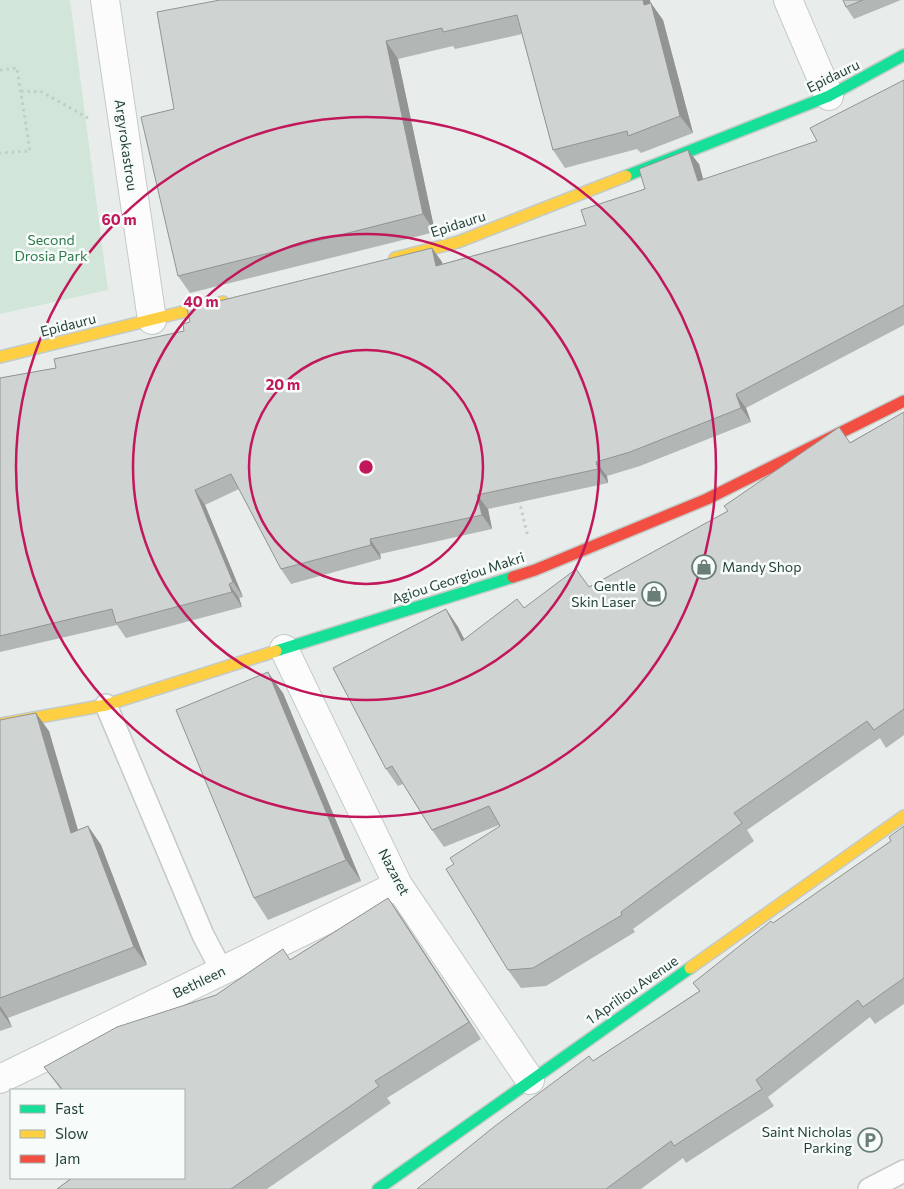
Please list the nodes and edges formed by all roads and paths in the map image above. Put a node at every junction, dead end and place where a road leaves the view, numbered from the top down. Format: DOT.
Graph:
graph roads {
  1 [pos="105,0"];
  2 [pos="788,0"];
  3 [pos="904,56"];
  4 [pos="0,70"];
  5 [pos="21,91"];
  6 [pos="829,96"];
  7 [pos="122,116"];
  8 [pos="0,153"];
  9 [pos="382,262"];
  10 [pos="238,298"];
  11 [pos="152,320"];
  12 [pos="0,357"];
  13 [pos="904,401"];
  14 [pos="517,493"];
  15 [pos="535,570"];
  16 [pos="284,649"];
  17 [pos="106,705"];
  18 [pos="0,724"];
  19 [pos="904,816"];
  20 [pos="398,885"];
  21 [pos="222,971"];
  22 [pos="0,1079"];
  23 [pos="530,1080"];
  24 [pos="904,1171"];
  25 [pos="378,1189"];
  26 [pos="869,1189"];
  1 -- 7 [label="street, Argyrokastrou"];
  2 -- 6 [label="street"];
  3 -- 6 [label="street, Epidauru"];
  4 -- 5 [label="path"];
  5 -- 7 [label="path"];
  5 -- 8 [label="path"];
  6 -- 9 [label="street, Epidauru"];
  7 -- 11 [label="street, Argyrokastrou"];
  10 -- 11 [label="street, Epidauru"];
  11 -- 12 [label="street, Epidauru"];
  13 -- 15 [label="street, Agiou Georgiou Makri"];
  14 -- 15 [label="path"];
  15 -- 16 [label="street, Agiou Georgiou Makri"];
  16 -- 17 [label="street, Agiou Georgiou Makri"];
  16 -- 20 [label="street, Nazaret"];
  17 -- 18 [label="street, Agiou Georgiou Makri"];
  17 -- 21 [label="lane"];
  19 -- 23 [label="street, 1 Apriliou Avenue"];
  20 -- 21 [label="street, Bethleen"];
  20 -- 23 [label="street, Nazaret"];
  21 -- 22 [label="street, Bethleen"];
  23 -- 25 [label="street, 1 Apriliou Avenue"];
  24 -- 26 [label="lane"];
}
